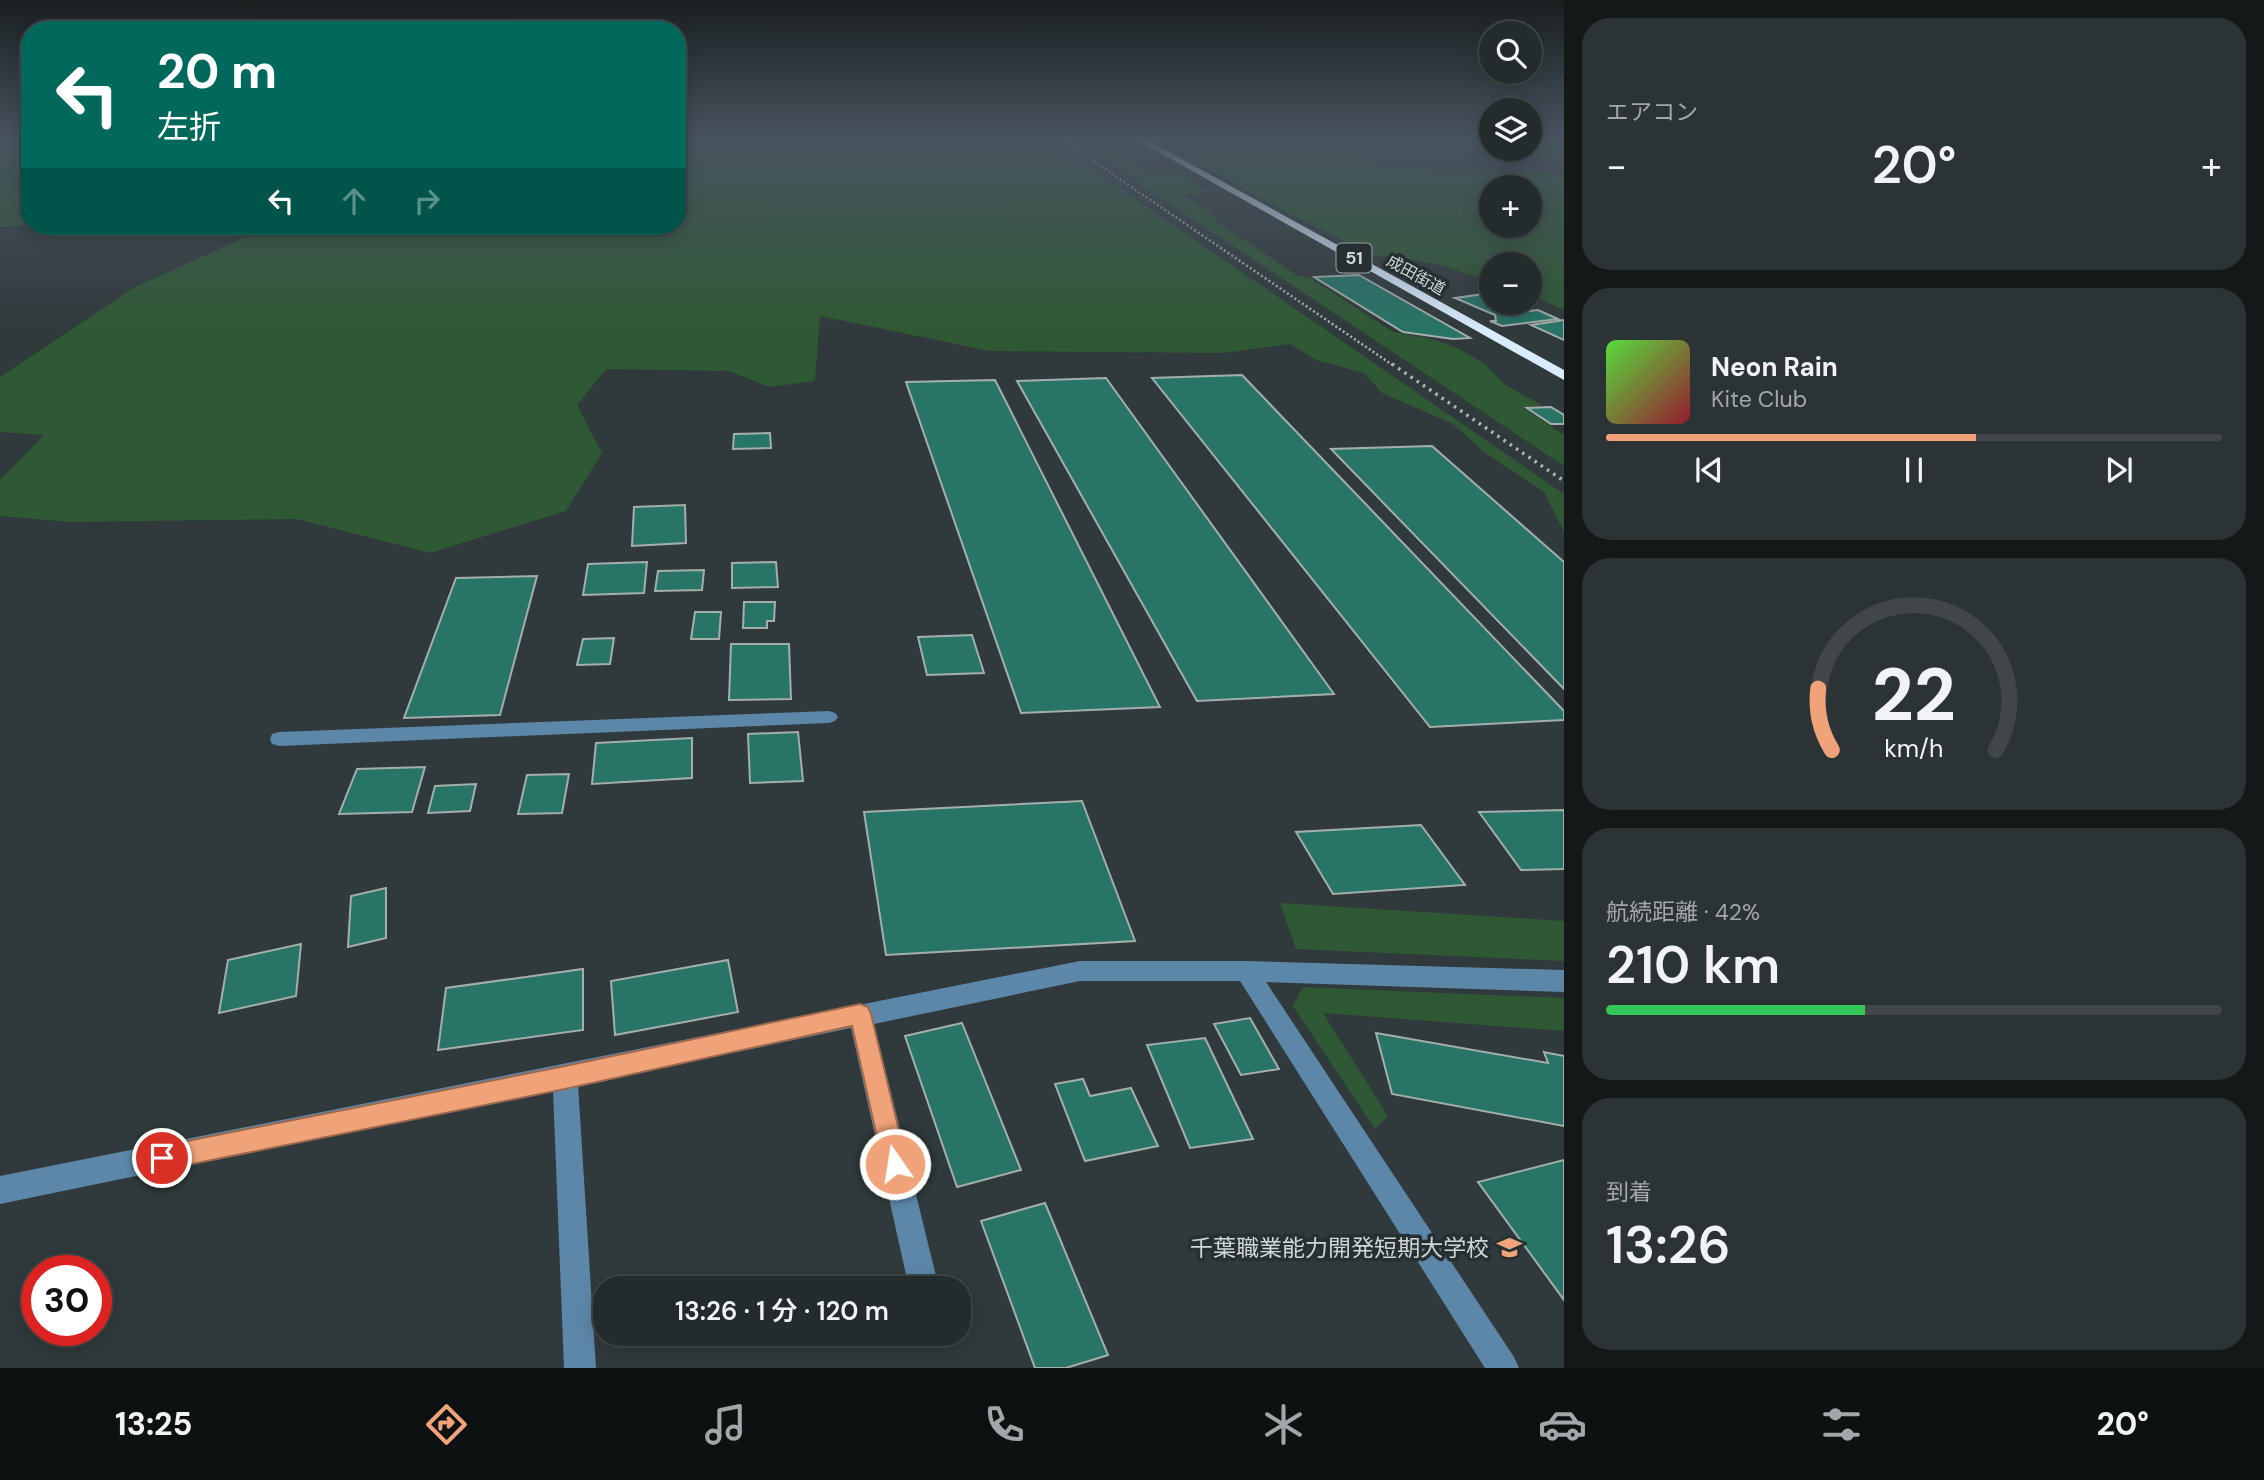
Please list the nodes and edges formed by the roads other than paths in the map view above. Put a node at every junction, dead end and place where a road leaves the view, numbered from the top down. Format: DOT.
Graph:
graph roads {
  1 [pos="1258,205"];
  2 [pos="1564,376"];
  3 [pos="829,717"];
  4 [pos="279,739"];
  5 [pos="1246,971"];
  6 [pos="1564,981"];
  7 [pos="860,1014"];
  8 [pos="565,1078"];
  9 [pos="0,1190"];
  10 [pos="922,1276"];
  11 [pos="580,1368"];
  12 [pos="1503,1368"];
  1 -- 2 [label="highway, 成田街道 / 51"];
  3 -- 4 [label="street"];
  5 -- 6 [label="street"];
  5 -- 7 [label="street"];
  5 -- 12 [label="street"];
  7 -- 8 [label="street"];
  7 -- 10 [label="street"];
  8 -- 9 [label="street"];
  8 -- 11 [label="street"];
}
